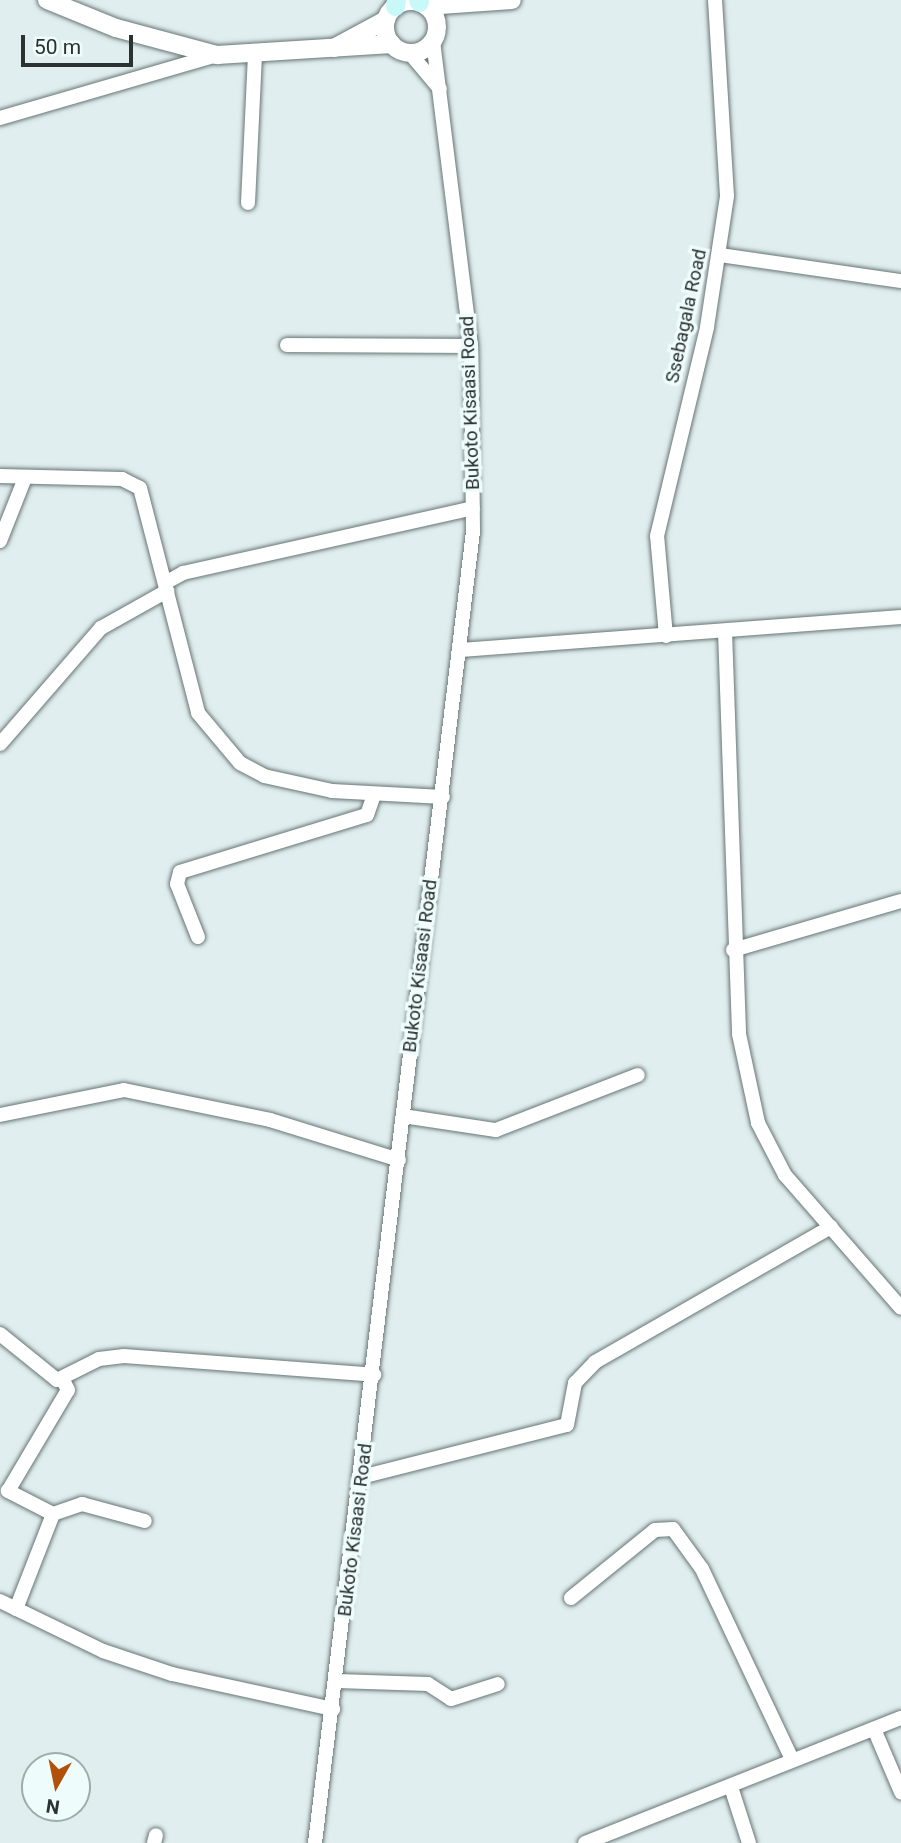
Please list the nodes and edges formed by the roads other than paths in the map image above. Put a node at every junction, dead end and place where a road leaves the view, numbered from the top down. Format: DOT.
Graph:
graph roads {
  1 [pos="47,0"];
  2 [pos="512,0"];
  3 [pos="715,0"];
  4 [pos="421,3"];
  5 [pos="472,6"];
  6 [pos="392,9"];
  7 [pos="435,35"];
  8 [pos="334,48"];
  9 [pos="401,48"];
  10 [pos="217,55"];
  11 [pos="255,55"];
  12 [pos="440,89"];
  13 [pos="0,118"];
  14 [pos="248,204"];
  15 [pos="720,255"];
  16 [pos="901,281"];
  17 [pos="287,345"];
  18 [pos="471,346"];
  19 [pos="0,476"];
  20 [pos="25,478"];
  21 [pos="473,509"];
  22 [pos="0,541"];
  23 [pos="166,587"];
  24 [pos="901,617"];
  25 [pos="725,631"];
  26 [pos="666,636"];
  27 [pos="461,650"];
  28 [pos="0,744"];
  29 [pos="374,795"];
  30 [pos="443,797"];
  31 [pos="901,901"];
  32 [pos="198,937"];
  33 [pos="733,950"];
  34 [pos="638,1075"];
  35 [pos="0,1115"];
  36 [pos="403,1116"];
  37 [pos="399,1160"];
  38 [pos="831,1227"];
  39 [pos="901,1308"];
  40 [pos="0,1334"];
  41 [pos="374,1375"];
  42 [pos="63,1380"];
  43 [pos="361,1477"];
  44 [pos="53,1514"];
  45 [pos="145,1521"];
  46 [pos="571,1598"];
  47 [pos="0,1601"];
  48 [pos="16,1609"];
  49 [pos="337,1681"];
  50 [pos="498,1684"];
  51 [pos="333,1709"];
  52 [pos="901,1718"];
  53 [pos="874,1729"];
  54 [pos="792,1759"];
  55 [pos="731,1787"];
  56 [pos="901,1792"];
  57 [pos="315,1843"];
  58 [pos="585,1843"];
  59 [pos="749,1843"];
  1 -- 10 [label="street"];
  2 -- 5 [label="street"];
  3 -- 15 [label="street, Ssebagala Road"];
  4 -- 5 [label="street"];
  4 -- 6 [label="street"];
  4 -- 7 [label="street"];
  5 -- 7 [label="street"];
  6 -- 8 [label="street"];
  6 -- 9 [label="street"];
  7 -- 9 [label="street"];
  7 -- 12 [label="street, Bukoto Kisaasi Road"];
  8 -- 9 [label="street"];
  8 -- 11 [label="street"];
  9 -- 12 [label="street"];
  10 -- 11 [label="street"];
  10 -- 13 [label="street"];
  11 -- 14 [label="street"];
  12 -- 18 [label="street, Bukoto Kisaasi Road"];
  15 -- 16 [label="street"];
  15 -- 26 [label="street, Ssebagala Road"];
  17 -- 18 [label="street"];
  18 -- 21 [label="street, Bukoto Kisaasi Road"];
  19 -- 20 [label="street"];
  20 -- 22 [label="street"];
  20 -- 23 [label="street"];
  21 -- 23 [label="street"];
  21 -- 27 [label="street, Bukoto Kisaasi Road"];
  23 -- 28 [label="street"];
  23 -- 29 [label="street"];
  24 -- 25 [label="street"];
  25 -- 26 [label="street"];
  25 -- 33 [label="street"];
  26 -- 27 [label="street"];
  27 -- 30 [label="street, Bukoto Kisaasi Road"];
  29 -- 30 [label="street"];
  29 -- 32 [label="street"];
  30 -- 36 [label="street, Bukoto Kisaasi Road"];
  31 -- 33 [label="street"];
  33 -- 38 [label="street"];
  34 -- 36 [label="street"];
  35 -- 37 [label="street"];
  36 -- 37 [label="street, Bukoto Kisaasi Road"];
  37 -- 41 [label="street, Bukoto Kisaasi Road"];
  38 -- 39 [label="street"];
  38 -- 43 [label="street"];
  40 -- 42 [label="street"];
  41 -- 42 [label="street"];
  41 -- 43 [label="street, Bukoto Kisaasi Road"];
  42 -- 44 [label="street"];
  43 -- 49 [label="street, Bukoto Kisaasi Road"];
  44 -- 45 [label="street"];
  44 -- 48 [label="street"];
  46 -- 54 [label="street"];
  47 -- 48 [label="street"];
  48 -- 51 [label="street"];
  49 -- 50 [label="street"];
  49 -- 51 [label="street, Bukoto Kisaasi Road"];
  51 -- 57 [label="street, Bukoto Kisaasi Road"];
  52 -- 53 [label="street"];
  53 -- 54 [label="street"];
  53 -- 56 [label="street"];
  54 -- 55 [label="street"];
  55 -- 58 [label="street"];
  55 -- 59 [label="street"];
}
